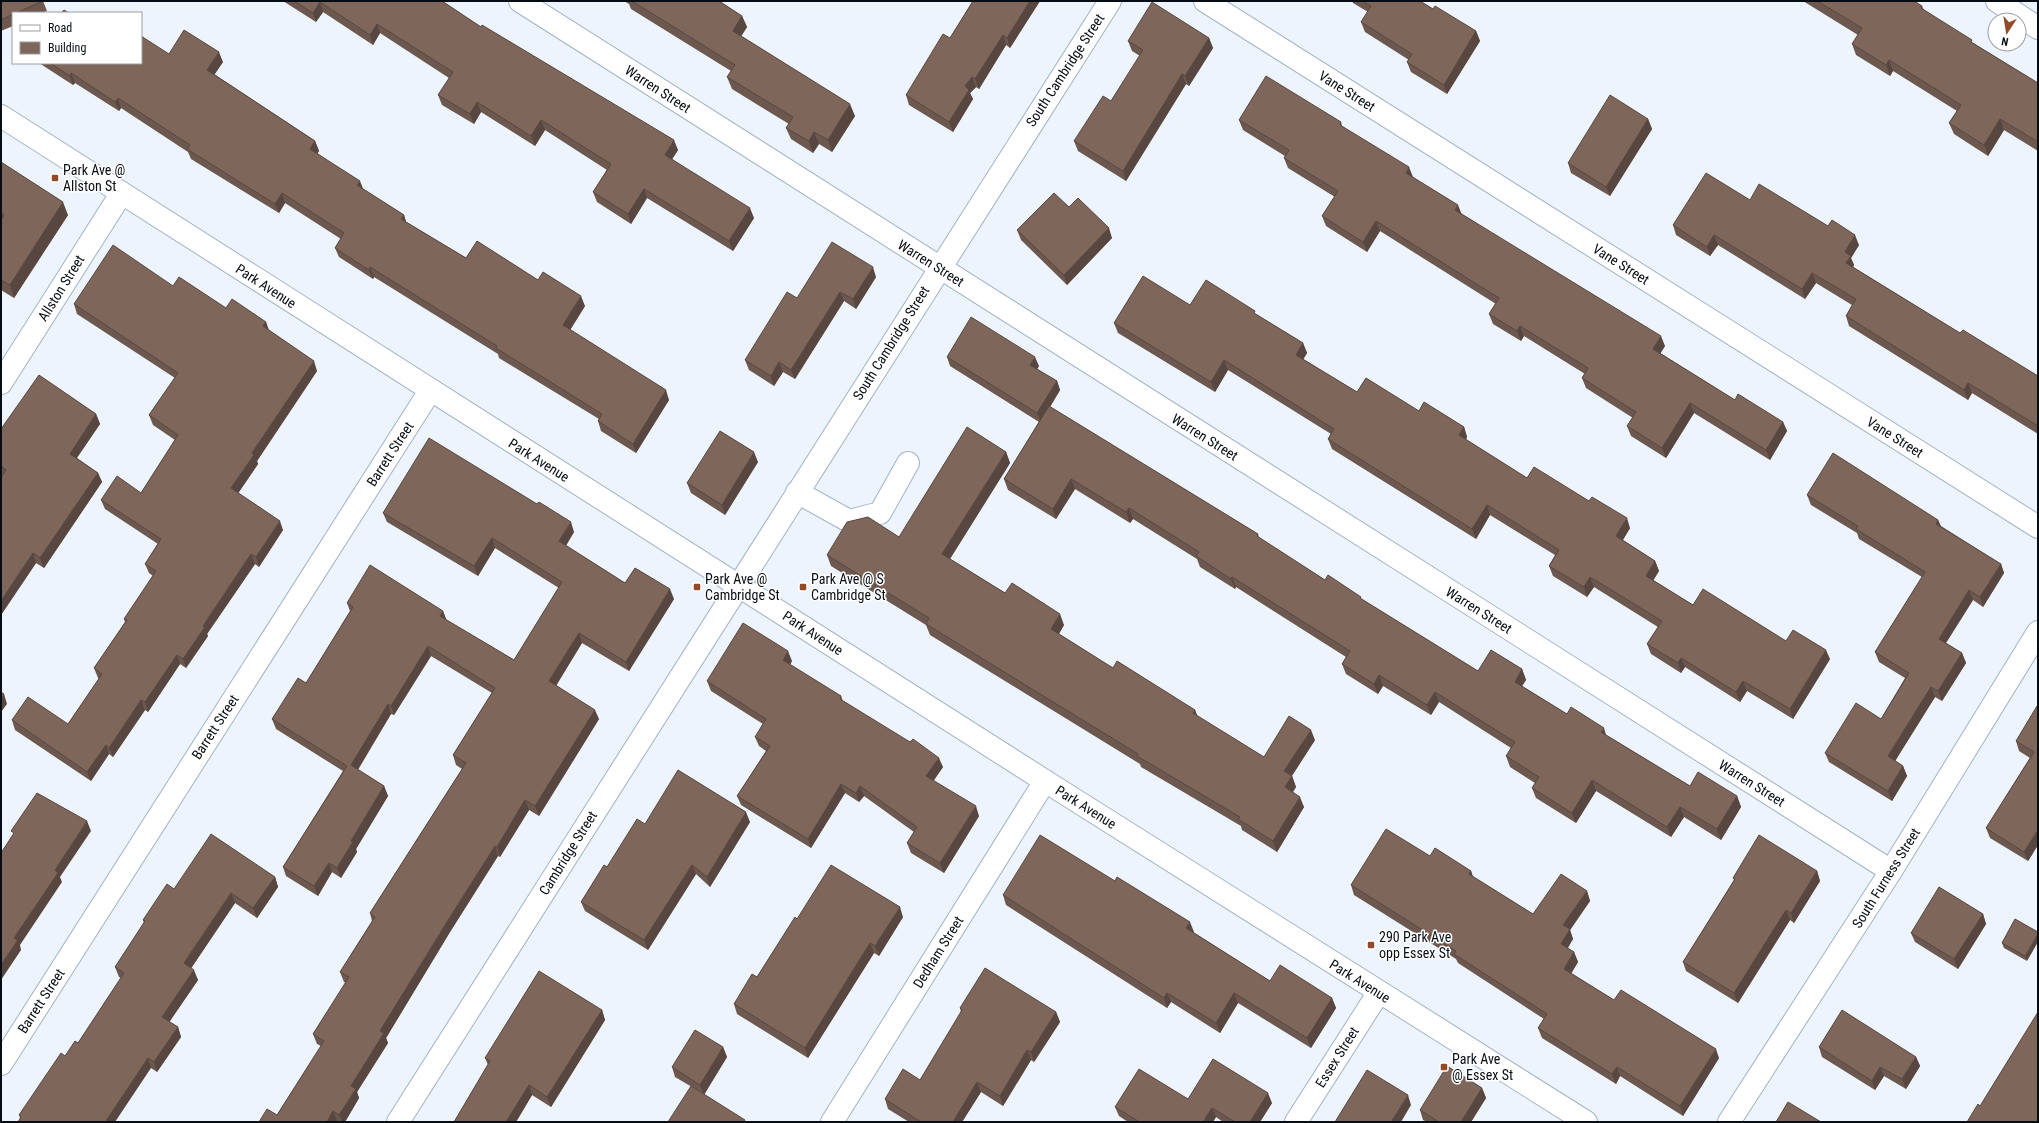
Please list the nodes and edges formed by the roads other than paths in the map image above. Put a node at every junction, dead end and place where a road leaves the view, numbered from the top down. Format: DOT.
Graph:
graph roads {
  1 [pos="520,1"];
  2 [pos="1110,1"];
  3 [pos="1205,1"];
  4 [pos="1997,1"];
  5 [pos="2038,28"];
  6 [pos="1,116"];
  7 [pos="121,194"];
  8 [pos="939,268"];
  9 [pos="1,383"];
  10 [pos="430,391"];
  11 [pos="908,463"];
  12 [pos="797,492"];
  13 [pos="2038,527"];
  14 [pos="737,585"];
  15 [pos="2038,632"];
  16 [pos="1045,781"];
  17 [pos="1891,871"];
  18 [pos="1379,992"];
  19 [pos="1,1064"];
  20 [pos="398,1122"];
  21 [pos="832,1122"];
  22 [pos="1296,1122"];
  23 [pos="1586,1122"];
  24 [pos="1729,1122"];
  1 -- 8 [label="street, Warren Street"];
  2 -- 8 [label="street, South Cambridge Street"];
  3 -- 13 [label="street, Vane Street"];
  4 -- 5 [label="street"];
  6 -- 7 [label="street, Park Avenue"];
  7 -- 9 [label="street, Allston Street"];
  7 -- 10 [label="street, Park Avenue"];
  8 -- 12 [label="street, South Cambridge Street"];
  8 -- 17 [label="street, Warren Street"];
  10 -- 14 [label="street, Park Avenue"];
  10 -- 19 [label="street, Barrett Street"];
  11 -- 12 [label="street"];
  12 -- 14 [label="street, South Cambridge Street"];
  14 -- 16 [label="street, Park Avenue"];
  14 -- 20 [label="street, Cambridge Street"];
  15 -- 17 [label="street, South Furness Street"];
  16 -- 18 [label="street, Park Avenue"];
  16 -- 21 [label="street, Dedham Street"];
  17 -- 24 [label="street, South Furness Street"];
  18 -- 22 [label="street, Essex Street"];
  18 -- 23 [label="street, Park Avenue"];
}
